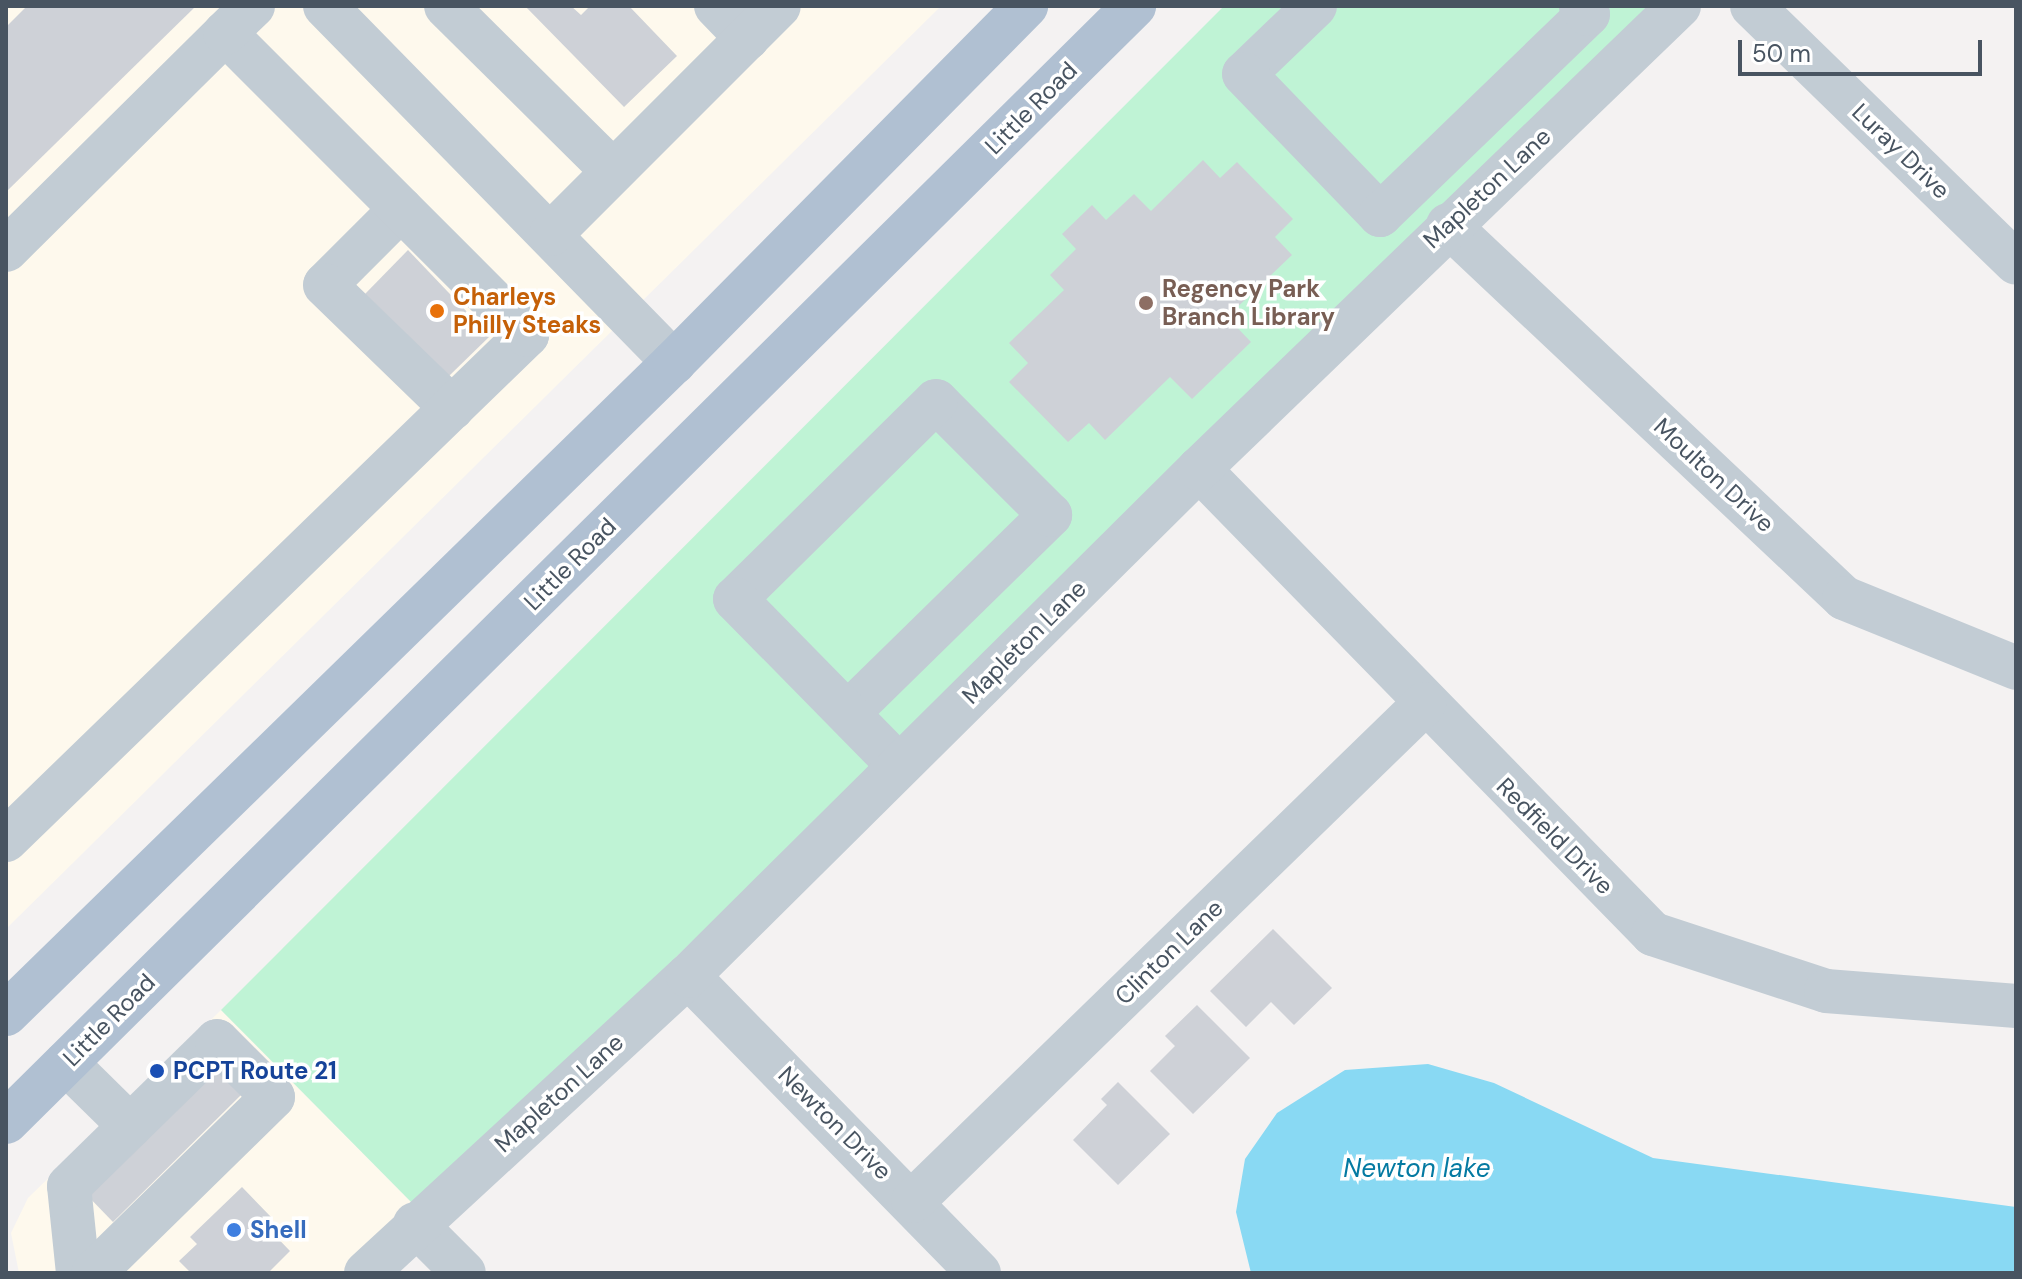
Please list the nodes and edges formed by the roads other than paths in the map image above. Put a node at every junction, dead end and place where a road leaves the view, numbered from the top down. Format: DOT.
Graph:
graph roads {
  1 [pos="325,6"];
  2 [pos="446,6"];
  3 [pos="716,6"];
  4 [pos="779,6"];
  5 [pos="1026,6"];
  6 [pos="1134,6"];
  7 [pos="1315,6"];
  8 [pos="1679,6"];
  9 [pos="1752,6"];
  10 [pos="1585,10"];
  11 [pos="239,20"];
  12 [pos="747,38"];
  13 [pos="1629,55"];
  14 [pos="613,171"];
  15 [pos="401,209"];
  16 [pos="1448,225"];
  17 [pos="551,234"];
  18 [pos="6,250"];
  19 [pos="2016,263"];
  20 [pos="674,362"];
  21 [pos="452,408"];
  22 [pos="1199,469"];
  23 [pos="2016,668"];
  24 [pos="1424,704"];
  25 [pos="848,713"];
  26 [pos="899,766"];
  27 [pos="10,829"];
  28 [pos="688,976"];
  29 [pos="2016,1006"];
  30 [pos="6,1014"];
  31 [pos="66,1063"];
  32 [pos="6,1122"];
  33 [pos="130,1126"];
  34 [pos="913,1201"];
  35 [pos="415,1224"];
  36 [pos="78,1273"];
  37 [pos="93,1273"];
  38 [pos="366,1273"];
  39 [pos="464,1273"];
  40 [pos="979,1273"];
  1 -- 17 [label="street"];
  2 -- 14 [label="street"];
  3 -- 12 [label="street"];
  4 -- 12 [label="street"];
  5 -- 20 [label="main road"];
  6 -- 31 [label="main road, Little Road"];
  7 -- 10 [label="street"];
  8 -- 13 [label="street, Mapleton Lane"];
  9 -- 19 [label="street, Luray Drive"];
  10 -- 13 [label="street"];
  11 -- 15 [label="street"];
  11 -- 18 [label="street"];
  12 -- 14 [label="street"];
  13 -- 16 [label="street, Mapleton Lane"];
  14 -- 17 [label="street"];
  15 -- 21 [label="street"];
  15 -- 21 [label="street"];
  16 -- 22 [label="street, Mapleton Lane"];
  16 -- 23 [label="street, Moulton Drive"];
  17 -- 20 [label="street"];
  20 -- 30 [label="main road"];
  21 -- 27 [label="street"];
  22 -- 24 [label="street, Redfield Drive"];
  22 -- 26 [label="street, Mapleton Lane"];
  24 -- 29 [label="street, Redfield Drive"];
  24 -- 34 [label="street, Clinton Lane"];
  25 -- 25 [label="street"];
  25 -- 26 [label="street"];
  26 -- 28 [label="street, Mapleton Lane"];
  28 -- 34 [label="street, Newton Drive"];
  28 -- 35 [label="street, Mapleton Lane"];
  31 -- 32 [label="main road, Little Road"];
  31 -- 33 [label="street"];
  33 -- 36 [label="street"];
  33 -- 37 [label="street"];
  34 -- 40 [label="street, Newton Drive"];
  35 -- 38 [label="street, Mapleton Lane"];
  35 -- 39 [label="street"];
}
